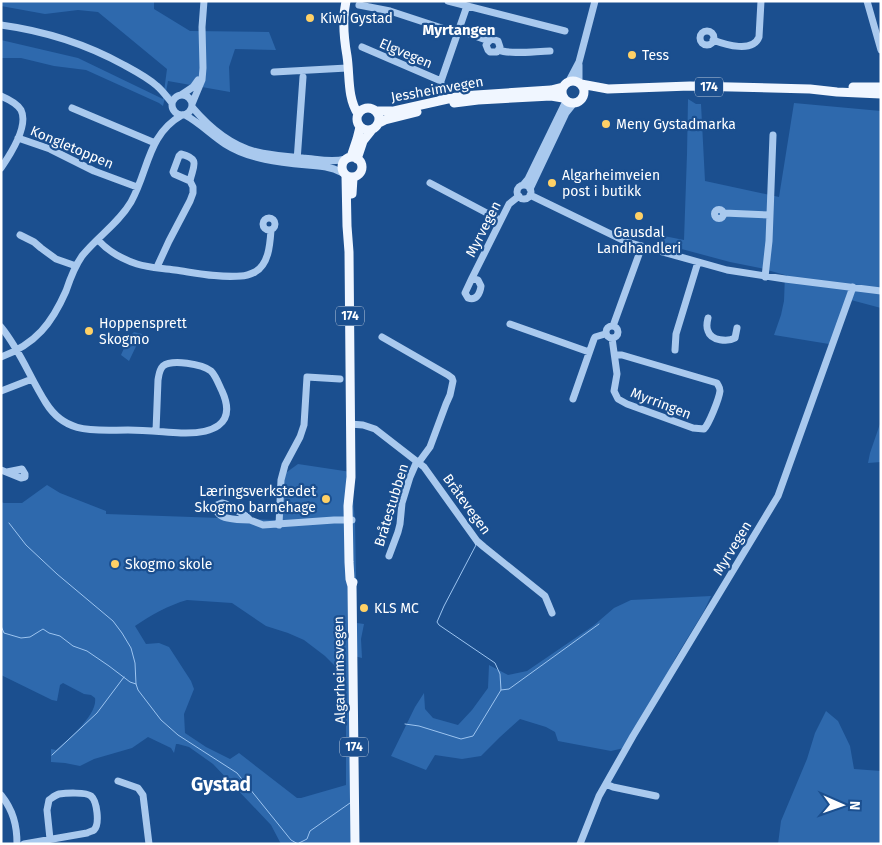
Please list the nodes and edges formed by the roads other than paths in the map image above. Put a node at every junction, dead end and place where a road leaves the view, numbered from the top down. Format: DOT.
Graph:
graph roads {
  1 [pos="204,1"];
  2 [pos="347,1"];
  3 [pos="448,1"];
  4 [pos="595,1"];
  5 [pos="760,1"];
  6 [pos="867,1"];
  7 [pos="359,5"];
  8 [pos="466,6"];
  9 [pos="1,25"];
  10 [pos="565,30"];
  11 [pos="458,32"];
  12 [pos="879,34"];
  13 [pos="714,40"];
  14 [pos="362,48"];
  15 [pos="881,50"];
  16 [pos="550,51"];
  17 [pos="579,62"];
  18 [pos="348,68"];
  19 [pos="274,72"];
  20 [pos="202,77"];
  21 [pos="303,77"];
  22 [pos="441,81"];
  23 [pos="566,84"];
  24 [pos="580,84"];
  25 [pos="158,87"];
  26 [pos="881,87"];
  27 [pos="608,89"];
  28 [pos="810,89"];
  29 [pos="351,92"];
  30 [pos="881,94"];
  31 [pos="180,95"];
  32 [pos="1,96"];
  33 [pos="583,97"];
  34 [pos="441,100"];
  35 [pos="568,101"];
  36 [pos="172,105"];
  37 [pos="192,106"];
  38 [pos="72,108"];
  39 [pos="372,110"];
  40 [pos="358,114"];
  41 [pos="183,115"];
  42 [pos="379,123"];
  43 [pos="166,126"];
  44 [pos="360,127"];
  45 [pos="371,130"];
  46 [pos="773,135"];
  47 [pos="18,138"];
  48 [pos="155,143"];
  49 [pos="351,158"];
  50 [pos="297,160"];
  51 [pos="1,168"];
  52 [pos="347,176"];
  53 [pos="190,180"];
  54 [pos="430,183"];
  55 [pos="137,187"];
  56 [pos="528,190"];
  57 [pos="519,196"];
  58 [pos="724,213"];
  59 [pos="770,214"];
  60 [pos="500,220"];
  61 [pos="271,230"];
  62 [pos="20,235"];
  63 [pos="98,240"];
  64 [pos="642,246"];
  65 [pos="698,262"];
  66 [pos="76,266"];
  67 [pos="157,267"];
  68 [pos="765,276"];
  69 [pos="472,278"];
  70 [pos="845,286"];
  71 [pos="853,287"];
  72 [pos="881,291"];
  73 [pos="845,308"];
  74 [pos="708,318"];
  75 [pos="510,324"];
  76 [pos="614,326"];
  77 [pos="1,327"];
  78 [pos="737,328"];
  79 [pos="605,334"];
  80 [pos="382,336"];
  81 [pos="612,338"];
  82 [pos="17,350"];
  83 [pos="676,350"];
  84 [pos="588,352"];
  85 [pos="615,355"];
  86 [pos="1,357"];
  87 [pos="32,379"];
  88 [pos="340,379"];
  89 [pos="1,391"];
  90 [pos="573,399"];
  91 [pos="350,424"];
  92 [pos="156,431"];
  93 [pos="418,462"];
  94 [pos="250,520"];
  95 [pos="350,520"];
  96 [pos="279,525"];
  97 [pos="388,556"];
  98 [pos="552,613"];
  99 [pos="118,781"];
  100 [pos="606,784"];
  101 [pos="1,795"];
  102 [pos="656,796"];
  103 [pos="50,839"];
  104 [pos="17,844"];
  105 [pos="24,844"];
  106 [pos="149,844"];
  107 [pos="355,844"];
  108 [pos="580,844"];
  1 -- 20 [label="street"];
  2 -- 18 [label="main road"];
  3 -- 8 [label="street"];
  4 -- 17 [label="street"];
  5 -- 13 [label="street"];
  6 -- 12 [label="street"];
  7 -- 11 [label="street"];
  8 -- 10 [label="street"];
  8 -- 11 [label="street"];
  9 -- 25 [label="street"];
  11 -- 16 [label="street"];
  11 -- 22 [label="street"];
  12 -- 15 [label="street"];
  14 -- 22 [label="street, Elgvegen"];
  17 -- 23 [label="street"];
  17 -- 24 [label="street"];
  18 -- 19 [label="street"];
  18 -- 29 [label="main road"];
  20 -- 31 [label="street"];
  20 -- 37 [label="street"];
  21 -- 50 [label="street"];
  22 -- 34 [label="street"];
  23 -- 24 [label="main road, 174"];
  23 -- 34 [label="main road, Jessheimvegen / 174"];
  23 -- 35 [label="main road"];
  24 -- 27 [label="main road, 174"];
  24 -- 33 [label="main road"];
  25 -- 31 [label="street"];
  25 -- 36 [label="street"];
  26 -- 28 [label="main road, 174"];
  27 -- 28 [label="main road, 174"];
  27 -- 33 [label="main road, 174"];
  28 -- 30 [label="main road, 174"];
  29 -- 39 [label="main road"];
  29 -- 40 [label="main road"];
  31 -- 36 [label="street"];
  31 -- 37 [label="street"];
  32 -- 47 [label="street, Kongletoppen"];
  33 -- 35 [label="main road, 174"];
  34 -- 39 [label="main road, Jessheimvegen / 174"];
  35 -- 42 [label="main road, Jessheimvegen / 174"];
  35 -- 56 [label="street"];
  36 -- 41 [label="street"];
  36 -- 43 [label="street"];
  37 -- 41 [label="street"];
  37 -- 50 [label="street"];
  38 -- 48 [label="street"];
  39 -- 40 [label="main road, 174"];
  39 -- 42 [label="main road"];
  40 -- 44 [label="main road, 174"];
  41 -- 43 [label="street"];
  41 -- 50 [label="street"];
  42 -- 45 [label="main road, 174"];
  43 -- 48 [label="street"];
  44 -- 45 [label="main road"];
  44 -- 49 [label="main road, 174"];
  45 -- 49 [label="main road, 174"];
  46 -- 59 [label="street"];
  47 -- 51 [label="street"];
  47 -- 55 [label="street, Kongletoppen"];
  48 -- 55 [label="street"];
  49 -- 50 [label="street"];
  49 -- 52 [label="main road, 174"];
  49 -- 52 [label="main road, 174"];
  50 -- 52 [label="street"];
  52 -- 91 [label="main road, Algarheimsvegen / 174"];
  53 -- 67 [label="street"];
  54 -- 60 [label="street"];
  55 -- 63 [label="street"];
  56 -- 57 [label="street"];
  56 -- 57 [label="street"];
  56 -- 64 [label="street"];
  57 -- 60 [label="street, Myrvegen"];
  58 -- 59 [label="street"];
  59 -- 68 [label="street"];
  60 -- 69 [label="street, Myrvegen"];
  61 -- 67 [label="street"];
  62 -- 66 [label="street"];
  63 -- 66 [label="street"];
  63 -- 67 [label="street"];
  64 -- 65 [label="street"];
  64 -- 76 [label="street"];
  65 -- 68 [label="street"];
  65 -- 83 [label="street"];
  66 -- 82 [label="street"];
  68 -- 70 [label="street"];
  70 -- 71 [label="street"];
  70 -- 73 [label="street, Myrvegen"];
  71 -- 72 [label="street"];
  71 -- 73 [label="street, Myrvegen"];
  73 -- 100 [label="street, Myrvegen"];
  74 -- 78 [label="street"];
  75 -- 84 [label="street"];
  76 -- 79 [label="street"];
  76 -- 81 [label="street"];
  77 -- 82 [label="street"];
  79 -- 81 [label="street"];
  79 -- 84 [label="street"];
  80 -- 93 [label="street, Bråtestubben"];
  81 -- 85 [label="street, Myrringen"];
  82 -- 86 [label="street"];
  82 -- 87 [label="street"];
  84 -- 90 [label="street"];
  85 -- 85 [label="street, Myrringen"];
  87 -- 89 [label="street"];
  87 -- 92 [label="street"];
  88 -- 96 [label="street"];
  91 -- 93 [label="street, Bråtevegen"];
  91 -- 95 [label="main road, Algarheimsvegen / 174"];
  92 -- 92 [label="street"];
  93 -- 97 [label="street, Bråtestubben"];
  93 -- 98 [label="street, Bråtevegen"];
  94 -- 96 [label="street"];
  95 -- 96 [label="street"];
  95 -- 107 [label="main road, Algarheimsvegen / 174"];
  99 -- 106 [label="street"];
  100 -- 102 [label="street"];
  100 -- 108 [label="street, Myrvegen"];
  101 -- 104 [label="street"];
  103 -- 103 [label="street"];
  103 -- 105 [label="street"];
}
